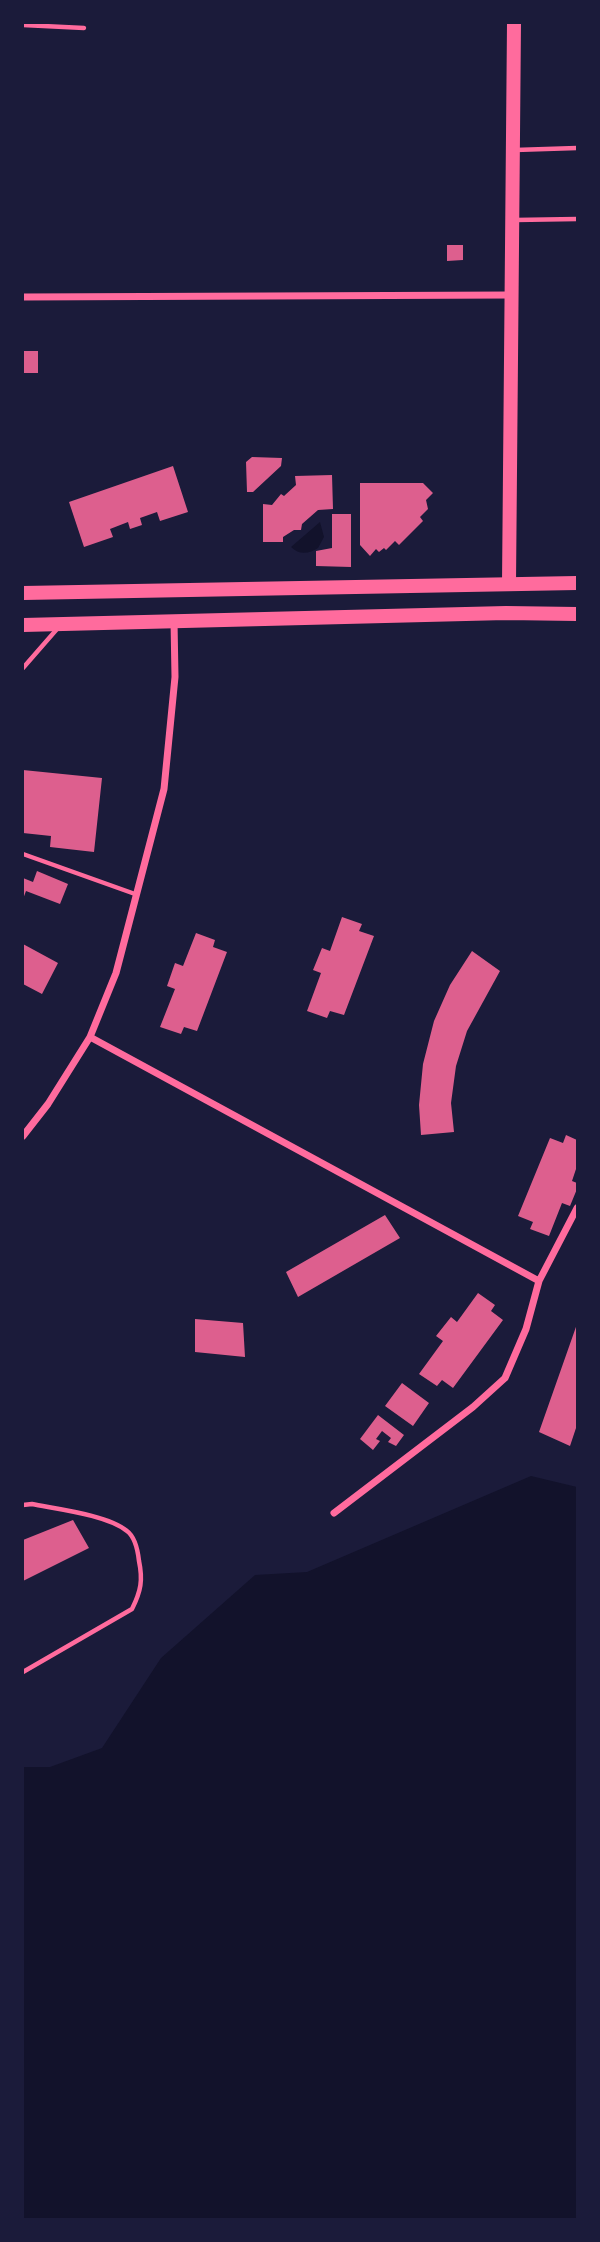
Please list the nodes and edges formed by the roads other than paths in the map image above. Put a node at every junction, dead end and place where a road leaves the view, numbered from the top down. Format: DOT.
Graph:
graph roads {
  1 [pos="514,23"];
  2 [pos="23,25"];
  3 [pos="84,28"];
  4 [pos="577,148"];
  5 [pos="513,150"];
  6 [pos="577,219"];
  7 [pos="513,220"];
  8 [pos="510,295"];
  9 [pos="23,297"];
  10 [pos="509,583"];
  11 [pos="577,583"];
  12 [pos="23,593"];
  13 [pos="577,614"];
  14 [pos="174,620"];
  15 [pos="23,625"];
  16 [pos="60,625"];
  17 [pos="23,668"];
  18 [pos="23,854"];
  19 [pos="135,894"];
  20 [pos="90,1037"];
  21 [pos="23,1136"];
  22 [pos="577,1208"];
  23 [pos="538,1281"];
  24 [pos="23,1506"];
  25 [pos="334,1513"];
  26 [pos="23,1672"];
  1 -- 5 [label="main road"];
  2 -- 3 [label="lane"];
  4 -- 5 [label="lane"];
  5 -- 7 [label="main road"];
  6 -- 7 [label="lane"];
  7 -- 8 [label="main road"];
  8 -- 9 [label="street"];
  8 -- 10 [label="main road"];
  10 -- 11 [label="main road"];
  10 -- 12 [label="main road"];
  13 -- 14 [label="main road"];
  14 -- 16 [label="main road"];
  14 -- 19 [label="street"];
  15 -- 16 [label="main road"];
  16 -- 17 [label="lane"];
  18 -- 19 [label="lane"];
  19 -- 20 [label="street"];
  20 -- 21 [label="street"];
  20 -- 23 [label="street"];
  22 -- 23 [label="street"];
  23 -- 25 [label="street"];
  24 -- 26 [label="lane"];
}
